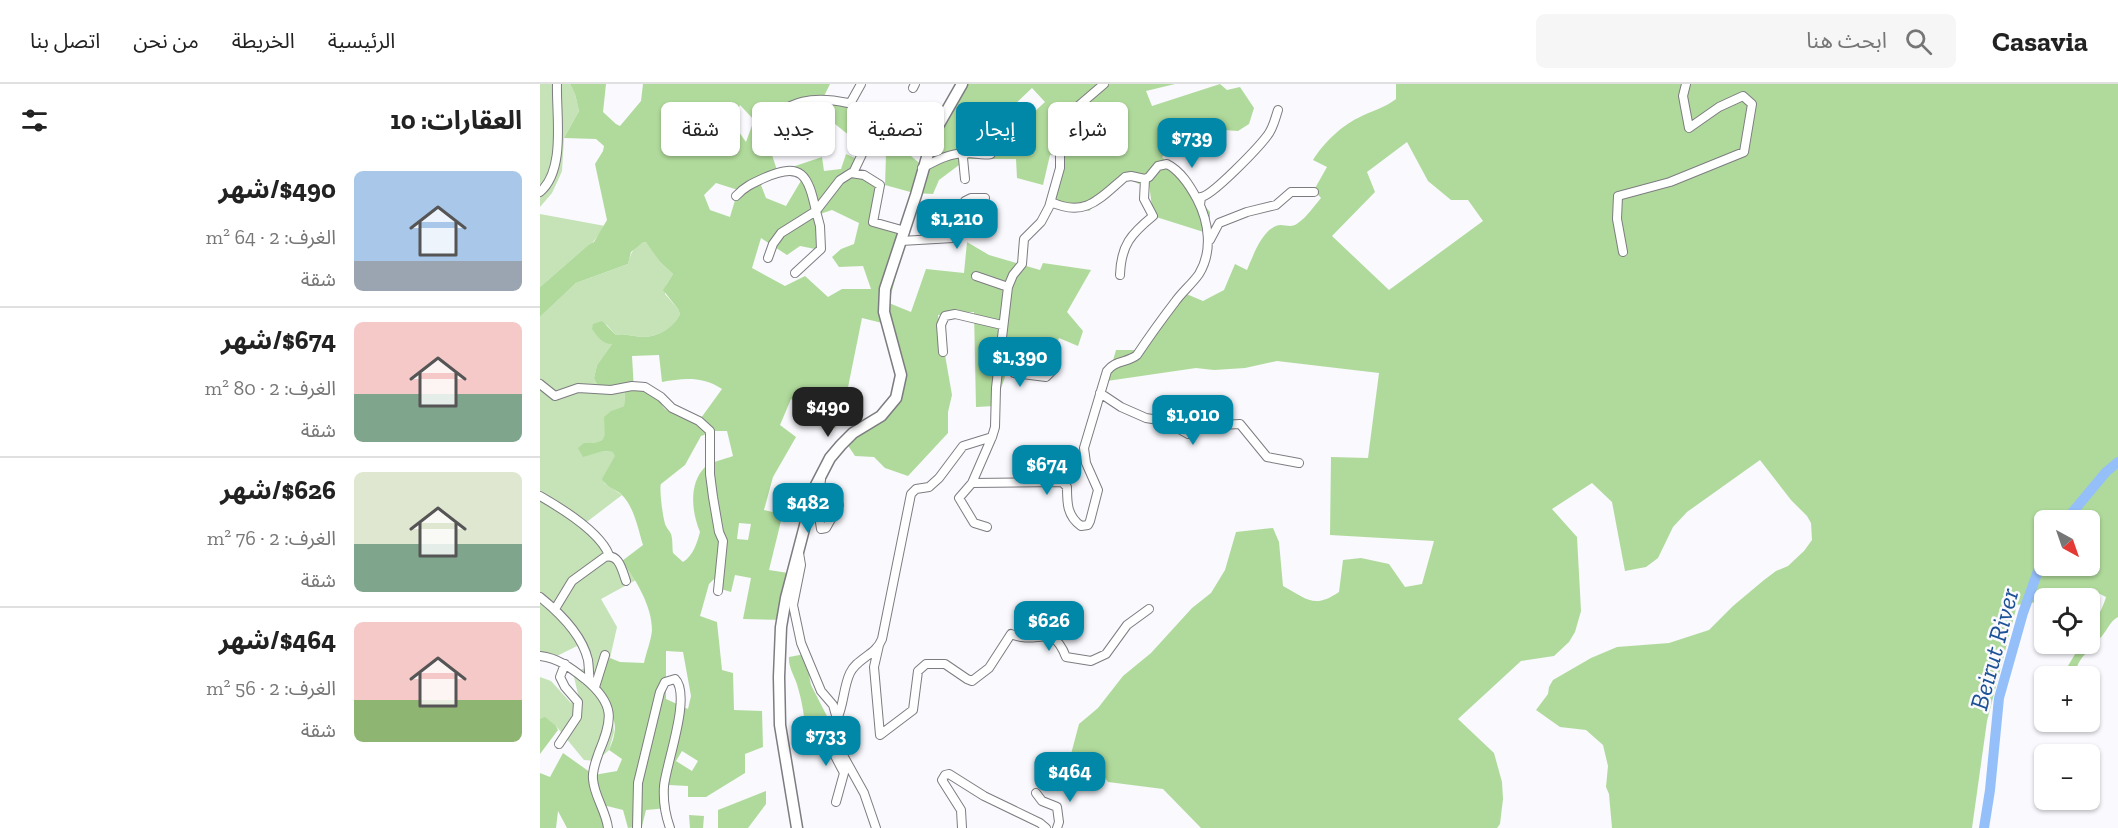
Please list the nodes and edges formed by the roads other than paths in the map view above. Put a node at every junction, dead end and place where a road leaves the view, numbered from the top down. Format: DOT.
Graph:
graph roads {
  1 [pos="557,84"];
  2 [pos="861,84"];
  3 [pos="962,84"];
  4 [pos="1104,84"];
  5 [pos="1686,84"];
  6 [pos="798,102"];
  7 [pos="1278,110"];
  8 [pos="956,155"];
  9 [pos="862,156"];
  10 [pos="964,156"];
  11 [pos="922,168"];
  12 [pos="854,173"];
  13 [pos="965,179"];
  14 [pos="1145,179"];
  15 [pos="542,192"];
  16 [pos="1314,192"];
  17 [pos="736,196"];
  18 [pos="985,198"];
  19 [pos="1051,201"];
  20 [pos="1200,205"];
  21 [pos="816,211"];
  22 [pos="903,236"];
  23 [pos="1208,243"];
  24 [pos="1623,252"];
  25 [pos="768,258"];
  26 [pos="795,273"];
  27 [pos="1120,275"];
  28 [pos="976,276"];
  29 [pos="1008,287"];
  30 [pos="1002,325"];
  31 [pos="1000,348"];
  32 [pos="943,352"];
  33 [pos="1054,369"];
  34 [pos="540,384"];
  35 [pos="1100,393"];
  36 [pos="993,437"];
  37 [pos="1299,463"];
  38 [pos="821,473"];
  39 [pos="972,483"];
  40 [pos="540,496"];
  41 [pos="839,505"];
  42 [pos="987,527"];
  43 [pos="799,553"];
  44 [pos="609,555"];
  45 [pos="626,581"];
  46 [pos="718,591"];
  47 [pos="540,597"];
  48 [pos="555,609"];
  49 [pos="1149,609"];
  50 [pos="879,645"];
  51 [pos="605,655"];
  52 [pos="540,656"];
  53 [pos="566,664"];
  54 [pos="592,685"];
  55 [pos="837,719"];
  56 [pos="834,739"];
  57 [pos="559,744"];
  58 [pos="1036,793"];
  59 [pos="836,802"];
  60 [pos="608,828"];
  61 [pos="637,828"];
  62 [pos="669,828"];
  63 [pos="797,828"];
  64 [pos="876,828"];
  65 [pos="962,828"];
  66 [pos="1046,828"];
  67 [pos="1057,828"];
  1 -- 15 [label="street"];
  2 -- 6 [label="street"];
  3 -- 11 [label="main road"];
  4 -- 19 [label="street"];
  5 -- 24 [label="street"];
  7 -- 20 [label="street"];
  8 -- 11 [label="street"];
  9 -- 12 [label="street"];
  10 -- 13 [label="street"];
  11 -- 22 [label="main road"];
  12 -- 21 [label="street"];
  12 -- 22 [label="street"];
  14 -- 19 [label="street"];
  14 -- 20 [label="street"];
  14 -- 27 [label="street"];
  16 -- 23 [label="street"];
  17 -- 21 [label="street"];
  18 -- 22 [label="street"];
  19 -- 29 [label="street"];
  20 -- 23 [label="street"];
  21 -- 25 [label="street"];
  21 -- 26 [label="street"];
  22 -- 38 [label="main road"];
  23 -- 35 [label="street"];
  28 -- 29 [label="street"];
  29 -- 30 [label="street"];
  30 -- 31 [label="street"];
  30 -- 32 [label="street"];
  31 -- 33 [label="street"];
  31 -- 36 [label="street"];
  34 -- 46 [label="street"];
  35 -- 37 [label="street"];
  35 -- 39 [label="street"];
  36 -- 39 [label="street"];
  36 -- 50 [label="street"];
  38 -- 41 [label="street"];
  38 -- 43 [label="main road"];
  39 -- 42 [label="street"];
  40 -- 44 [label="street"];
  43 -- 55 [label="street"];
  43 -- 63 [label="main road"];
  44 -- 45 [label="street"];
  44 -- 48 [label="street"];
  47 -- 48 [label="street"];
  48 -- 54 [label="street"];
  49 -- 50 [label="street"];
  50 -- 55 [label="street"];
  51 -- 54 [label="street"];
  52 -- 53 [label="street"];
  53 -- 54 [label="street"];
  53 -- 57 [label="street"];
  54 -- 60 [label="street"];
  55 -- 56 [label="street"];
  56 -- 59 [label="street"];
  56 -- 64 [label="street"];
  58 -- 67 [label="street"];
  61 -- 62 [label="street"];
  65 -- 66 [label="street"];
}
